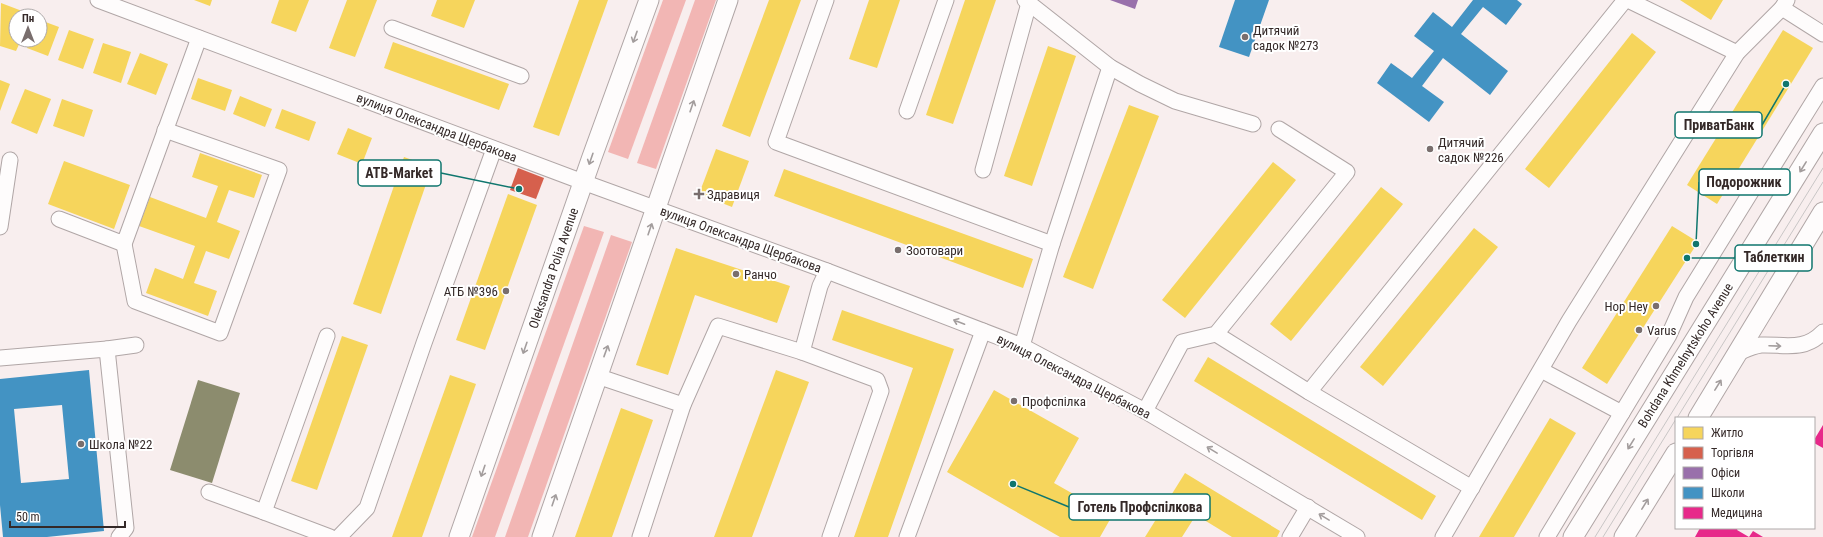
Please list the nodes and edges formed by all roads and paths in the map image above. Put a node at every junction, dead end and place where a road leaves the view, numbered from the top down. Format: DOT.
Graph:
graph roads {
  1 [pos="98,0"];
  2 [pos="649,0"];
  3 [pos="728,0"];
  4 [pos="826,0"];
  5 [pos="946,0"];
  6 [pos="1627,0"];
  7 [pos="1027,1"];
  8 [pos="1785,4"];
  9 [pos="392,28"];
  10 [pos="1823,34"];
  11 [pos="199,38"];
  12 [pos="1737,53"];
  13 [pos="1110,67"];
  14 [pos="521,76"];
  15 [pos="1823,86"];
  16 [pos="907,111"];
  17 [pos="1253,124"];
  18 [pos="165,130"];
  19 [pos="1279,130"];
  20 [pos="1823,133"];
  21 [pos="494,149"];
  22 [pos="10,160"];
  23 [pos="983,170"];
  24 [pos="583,182"];
  25 [pos="657,208"];
  26 [pos="1823,212"];
  27 [pos="59,219"];
  28 [pos="0,227"];
  29 [pos="124,244"];
  30 [pos="1052,244"];
  31 [pos="827,271"];
  32 [pos="983,331"];
  33 [pos="1823,332"];
  34 [pos="1216,334"];
  35 [pos="327,336"];
  36 [pos="136,345"];
  37 [pos="1022,346"];
  38 [pos="107,349"];
  39 [pos="802,352"];
  40 [pos="1738,353"];
  41 [pos="0,358"];
  42 [pos="1540,370"];
  43 [pos="597,376"];
  44 [pos="1309,392"];
  45 [pos="684,405"];
  46 [pos="1145,411"];
  47 [pos="1622,413"];
  48 [pos="1699,417"];
  49 [pos="1675,455"];
  50 [pos="1472,488"];
  51 [pos="209,492"];
  52 [pos="1308,507"];
  53 [pos="264,512"];
  54 [pos="119,537"];
  55 [pos="330,537"];
  56 [pos="339,537"];
  57 [pos="460,537"];
  58 [pos="542,537"];
  59 [pos="640,537"];
  60 [pos="830,537"];
  61 [pos="907,537"];
  62 [pos="1290,537"];
  63 [pos="1357,537"];
  64 [pos="1443,537"];
  65 [pos="1547,537"];
  66 [pos="1573,537"];
  67 [pos="1624,537"];
  1 -- 11 [label="street, вулиця Олександра Щербакова"];
  2 -- 24 [label="main road, Oleksandra Polia Avenue, one-way"];
  25 -- 3 [label="main road, one-way"];
  4 -- 30 [label="street"];
  5 -- 16 [label="street"];
  6 -- 12 [label="street"];
  6 -- 44 [label="street"];
  7 -- 13 [label="street"];
  7 -- 23 [label="street"];
  8 -- 10 [label="street"];
  8 -- 12 [label="street"];
  9 -- 14 [label="street"];
  11 -- 18 [label="street"];
  11 -- 21 [label="street, вулиця Олександра Щербакова"];
  12 -- 42 [label="street"];
  13 -- 17 [label="street"];
  13 -- 30 [label="street"];
  15 -- 47 [label="street"];
  18 -- 29 [label="street"];
  18 -- 29 [label="street"];
  19 -- 34 [label="street"];
  20 -- 66 [label="main road, Bohdana Khmelnytskoho Avenue, one-way"];
  21 -- 24 [label="street, вулиця Олександра Щербакова"];
  21 -- 56 [label="street"];
  22 -- 28 [label="street"];
  24 -- 25 [label="street, вулиця Олександра Щербакова"];
  24 -- 57 [label="main road, Oleksandra Polia Avenue, one-way"];
  25 -- 31 [label="street, вулиця Олександра Щербакова"];
  43 -- 25 [label="main road, one-way"];
  26 -- 40 [label="main road"];
  27 -- 29 [label="street"];
  30 -- 37 [label="street"];
  32 -- 31 [label="street, вулиця Олександра Щербакова, one-way"];
  31 -- 39 [label="street"];
  32 -- 37 [label="street, вулиця Олександра Щербакова"];
  32 -- 61 [label="street"];
  40 -- 33 [label="street, one-way"];
  34 -- 44 [label="street"];
  34 -- 46 [label="street"];
  35 -- 53 [label="street"];
  36 -- 38 [label="street"];
  37 -- 46 [label="street, вулиця Олександра Щербакова"];
  38 -- 41 [label="street"];
  38 -- 54 [label="street"];
  39 -- 45 [label="street"];
  39 -- 60 [label="street"];
  48 -- 40 [label="main road, one-way"];
  42 -- 47 [label="street"];
  42 -- 50 [label="street"];
  43 -- 45 [label="street"];
  58 -- 43 [label="main road, one-way"];
  44 -- 50 [label="street"];
  45 -- 59 [label="street"];
  52 -- 46 [label="street, вулиця Олександра Щербакова, one-way"];
  47 -- 65 [label="street"];
  67 -- 49 [label="main road, one-way"];
  50 -- 64 [label="street"];
  51 -- 53 [label="street"];
  52 -- 62 [label="street"];
  63 -- 52 [label="street, вулиця Олександра Щербакова, one-way"];
  53 -- 55 [label="street"];
}
